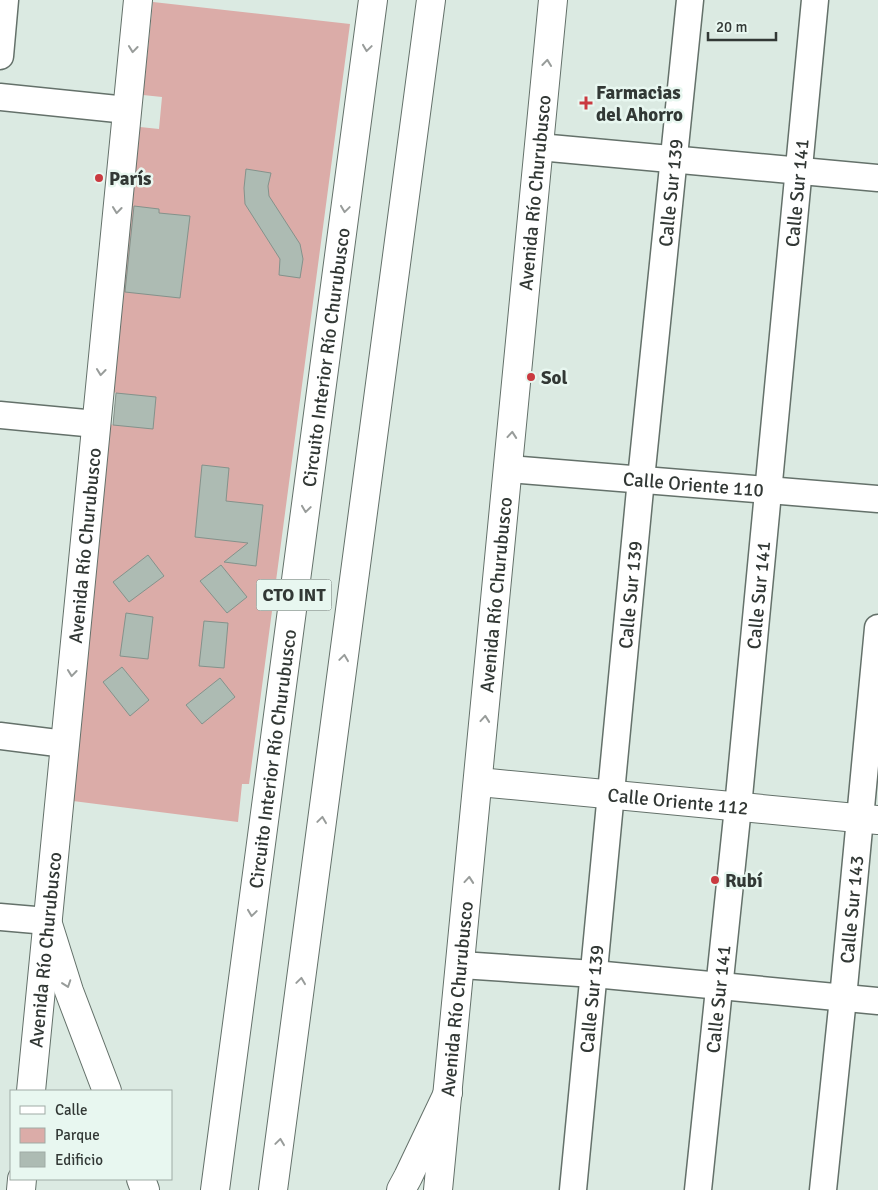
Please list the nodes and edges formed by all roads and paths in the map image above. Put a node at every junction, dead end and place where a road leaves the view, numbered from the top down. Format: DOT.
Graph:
graph roads {
  1 [pos="6,0"];
  2 [pos="138,0"];
  3 [pos="373,0"];
  4 [pos="431,0"];
  5 [pos="553,0"];
  6 [pos="690,0"];
  7 [pos="815,0"];
  8 [pos="0,56"];
  9 [pos="0,97"];
  10 [pos="127,110"];
  11 [pos="539,147"];
  12 [pos="673,158"];
  13 [pos="798,170"];
  14 [pos="878,178"];
  15 [pos="0,415"];
  16 [pos="96,424"];
  17 [pos="508,469"];
  18 [pos="641,479"];
  19 [pos="768,489"];
  20 [pos="878,499"];
  21 [pos="878,628"];
  22 [pos="0,736"];
  23 [pos="65,744"];
  24 [pos="479,782"];
  25 [pos="610,795"];
  26 [pos="738,807"];
  27 [pos="869,819"];
  28 [pos="0,917"];
  29 [pos="47,921"];
  30 [pos="461,965"];
  31 [pos="594,974"];
  32 [pos="719,987"];
  33 [pos="843,998"];
  34 [pos="878,1001"];
  35 [pos="31,1090"];
  36 [pos="107,1090"];
  37 [pos="448,1093"];
  38 [pos="215,1190"];
  39 [pos="273,1190"];
  40 [pos="401,1190"];
  41 [pos="438,1190"];
  42 [pos="573,1190"];
  43 [pos="698,1190"];
  44 [pos="823,1190"];
  1 -- 8 [label="street"];
  2 -- 10 [label="main road, Avenida Río Churubusco, one-way"];
  3 -- 38 [label="main road, Circuito Interior Río Churubusco / CTO INT, one-way"];
  39 -- 4 [label="main road, CTO INT, one-way"];
  11 -- 5 [label="main road, Avenida Río Churubusco, one-way"];
  6 -- 12 [label="street, Calle Sur 139"];
  7 -- 13 [label="street, Calle Sur 141"];
  9 -- 10 [label="street"];
  10 -- 16 [label="main road, Avenida Río Churubusco, one-way"];
  11 -- 12 [label="street"];
  17 -- 11 [label="main road, Avenida Río Churubusco, one-way"];
  12 -- 13 [label="street"];
  12 -- 18 [label="street, Calle Sur 139"];
  13 -- 14 [label="street"];
  13 -- 19 [label="street, Calle Sur 141"];
  15 -- 16 [label="street"];
  16 -- 23 [label="main road, Avenida Río Churubusco, one-way"];
  17 -- 18 [label="street, Calle Oriente 110"];
  24 -- 17 [label="main road, Avenida Río Churubusco, one-way"];
  18 -- 19 [label="street, Calle Oriente 110"];
  18 -- 25 [label="street, Calle Sur 139"];
  19 -- 20 [label="street, Calle Oriente 110"];
  19 -- 26 [label="street, Calle Sur 141"];
  21 -- 27 [label="street, Calle Sur 143"];
  22 -- 23 [label="street"];
  23 -- 29 [label="main road, Avenida Río Churubusco"];
  24 -- 25 [label="main road, Calle Oriente 112"];
  30 -- 24 [label="main road, Avenida Río Churubusco, one-way"];
  25 -- 26 [label="main road, Calle Oriente 112"];
  25 -- 31 [label="street, Calle Sur 139"];
  26 -- 27 [label="main road, Calle Oriente 112"];
  26 -- 32 [label="street, Calle Sur 141"];
  27 -- 33 [label="street, Calle Sur 143"];
  28 -- 29 [label="street"];
  29 -- 35 [label="main road, Avenida Río Churubusco"];
  29 -- 36 [label="main road, one-way"];
  30 -- 31 [label="street"];
  30 -- 37 [label="main road, Avenida Río Churubusco"];
  31 -- 32 [label="street"];
  31 -- 42 [label="street, Calle Sur 139"];
  32 -- 33 [label="street"];
  32 -- 43 [label="street, Calle Sur 141"];
  33 -- 34 [label="street"];
  33 -- 44 [label="street, Calle Sur 143"];
  37 -- 40 [label="main road"];
  37 -- 41 [label="main road, Avenida Río Churubusco"];
}
